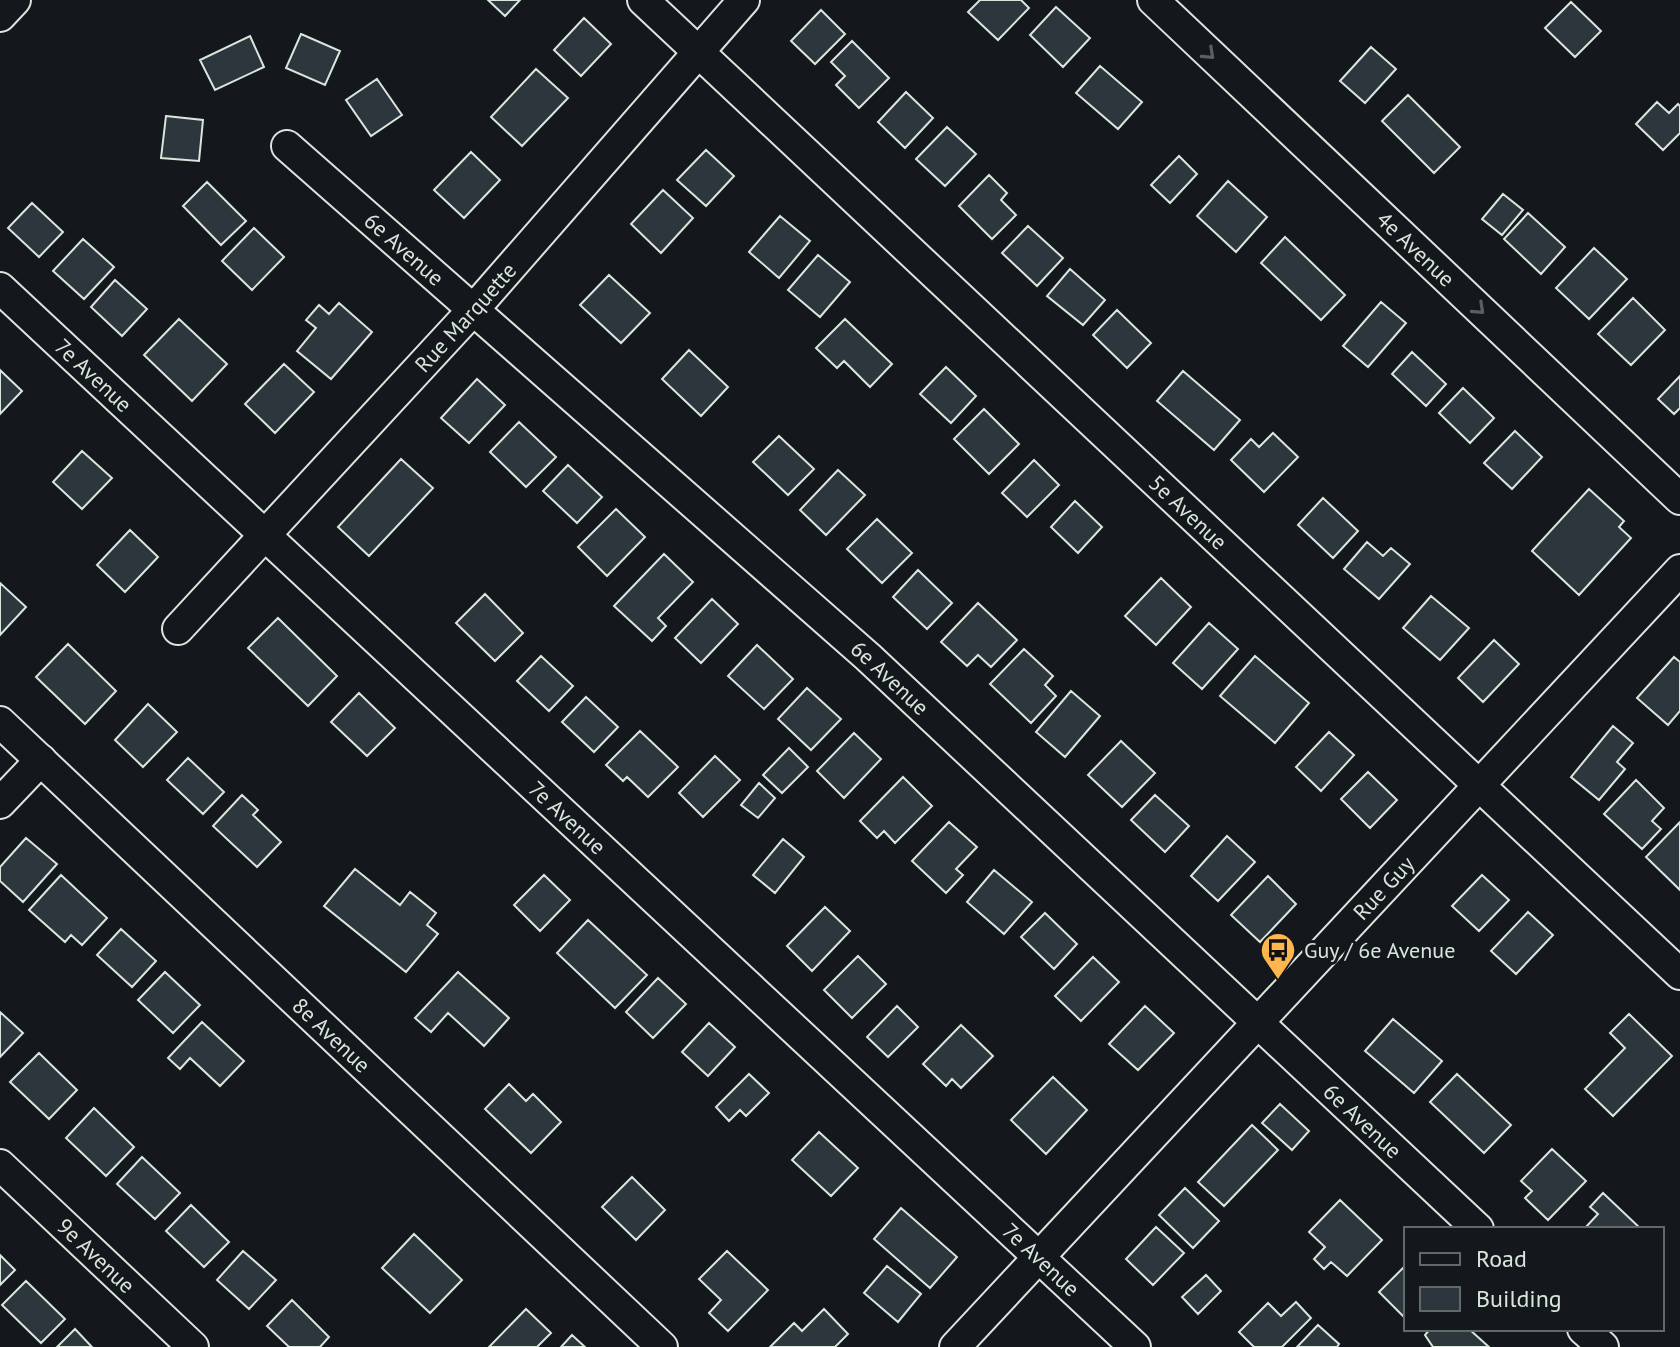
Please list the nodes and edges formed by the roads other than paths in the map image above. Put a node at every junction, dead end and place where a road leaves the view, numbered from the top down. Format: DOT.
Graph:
graph roads {
  1 [pos="15,0"];
  2 [pos="643,0"];
  3 [pos="744,0"];
  4 [pos="1153,0"];
  5 [pos="0,16"];
  6 [pos="696,50"];
  7 [pos="287,146"];
  8 [pos="0,288"];
  9 [pos="473,310"];
  10 [pos="1680,499"];
  11 [pos="265,535"];
  12 [pos="1680,570"];
  13 [pos="178,629"];
  14 [pos="0,722"];
  15 [pos="41,760"];
  16 [pos="1479,786"];
  17 [pos="0,803"];
  18 [pos="1680,974"];
  19 [pos="1257,1021"];
  20 [pos="0,1165"];
  21 [pos="1476,1227"];
  22 [pos="1039,1257"];
  23 [pos="1585,1331"];
  24 [pos="193,1347"];
  25 [pos="662,1347"];
  26 [pos="955,1347"];
  27 [pos="1135,1347"];
  28 [pos="1603,1347"];
  1 -- 5 [label="street"];
  2 -- 6 [label="street, 5e Avenue"];
  3 -- 6 [label="street, Rue Marquette"];
  4 -- 10 [label="street, 4e Avenue, one-way"];
  6 -- 9 [label="street, Rue Marquette"];
  6 -- 16 [label="street, 5e Avenue"];
  7 -- 9 [label="street, 6e Avenue"];
  8 -- 11 [label="street, 7e Avenue"];
  9 -- 11 [label="street, Rue Marquette"];
  9 -- 19 [label="street, 6e Avenue"];
  11 -- 13 [label="street, Rue Marquette"];
  11 -- 22 [label="street, 7e Avenue"];
  12 -- 16 [label="street, Rue Guy"];
  14 -- 15 [label="street, 8e Avenue"];
  15 -- 17 [label="street"];
  15 -- 25 [label="street, 8e Avenue"];
  16 -- 18 [label="street, 5e Avenue"];
  16 -- 19 [label="street, Rue Guy"];
  19 -- 21 [label="street, 6e Avenue"];
  19 -- 22 [label="street, Rue Guy"];
  20 -- 24 [label="street, 9e Avenue"];
  22 -- 26 [label="street, Rue Guy"];
  22 -- 27 [label="street, 7e Avenue"];
  23 -- 28 [label="street"];
}
